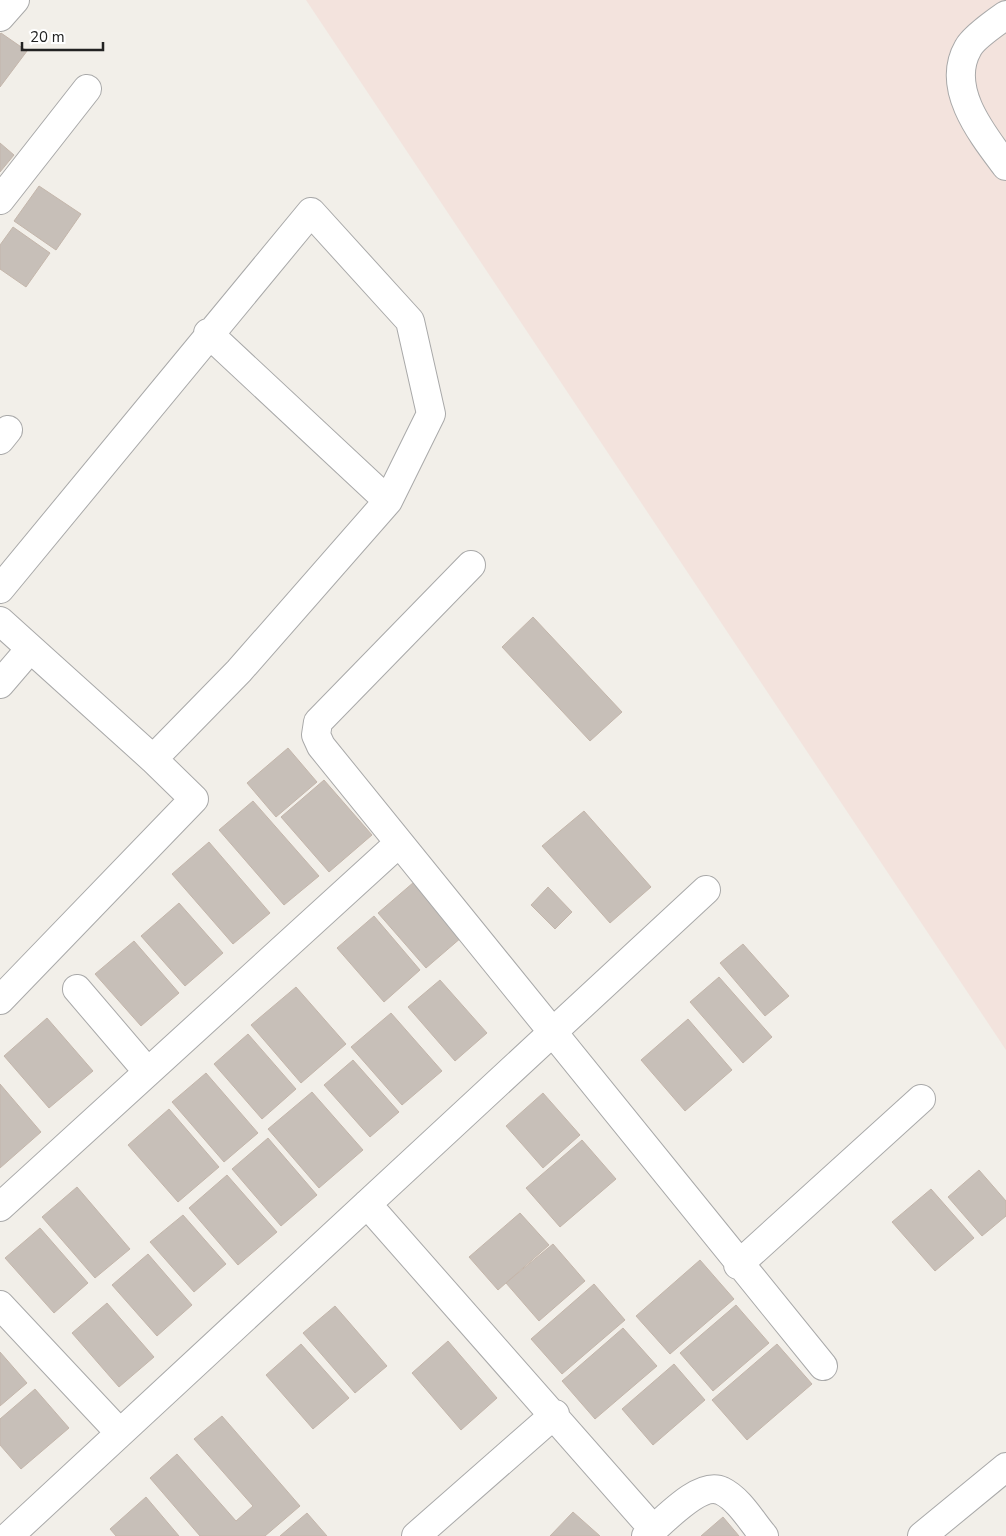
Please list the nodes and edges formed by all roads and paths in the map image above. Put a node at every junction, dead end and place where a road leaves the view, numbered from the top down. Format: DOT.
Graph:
graph roads {
  1 [pos="15,0"];
  2 [pos="1006,15"];
  3 [pos="0,17"];
  4 [pos="87,90"];
  5 [pos="1006,166"];
  6 [pos="0,200"];
  7 [pos="208,334"];
  8 [pos="388,501"];
  9 [pos="471,565"];
  10 [pos="0,589"];
  11 [pos="0,621"];
  12 [pos="30,649"];
  13 [pos="0,684"];
  14 [pos="154,759"];
  15 [pos="399,843"];
  16 [pos="706,890"];
  17 [pos="77,989"];
  18 [pos="0,1000"];
  19 [pos="552,1033"];
  20 [pos="147,1071"];
  21 [pos="921,1099"];
  22 [pos="367,1204"];
  23 [pos="0,1207"];
  24 [pos="738,1265"];
  25 [pos="0,1305"];
  26 [pos="823,1366"];
  27 [pos="555,1414"];
  28 [pos="120,1433"];
  29 [pos="1006,1467"];
  30 [pos="650,1533"];
  31 [pos="9,1536"];
  32 [pos="416,1536"];
  33 [pos="764,1536"];
  34 [pos="922,1536"];
  1 -- 3 [label="street"];
  2 -- 5 [label="street"];
  4 -- 6 [label="street"];
  7 -- 8 [label="street"];
  7 -- 8 [label="street"];
  7 -- 10 [label="street"];
  8 -- 14 [label="street"];
  9 -- 15 [label="street"];
  11 -- 12 [label="street"];
  12 -- 13 [label="street"];
  12 -- 14 [label="street"];
  14 -- 18 [label="street"];
  15 -- 19 [label="street"];
  15 -- 20 [label="street"];
  16 -- 19 [label="street"];
  17 -- 20 [label="street"];
  19 -- 22 [label="street"];
  19 -- 24 [label="street"];
  20 -- 23 [label="street"];
  21 -- 24 [label="street"];
  22 -- 27 [label="street"];
  22 -- 28 [label="street"];
  24 -- 26 [label="street"];
  25 -- 28 [label="street"];
  27 -- 30 [label="street"];
  27 -- 32 [label="street"];
  28 -- 31 [label="street"];
  29 -- 34 [label="street"];
  30 -- 33 [label="street"];
}
